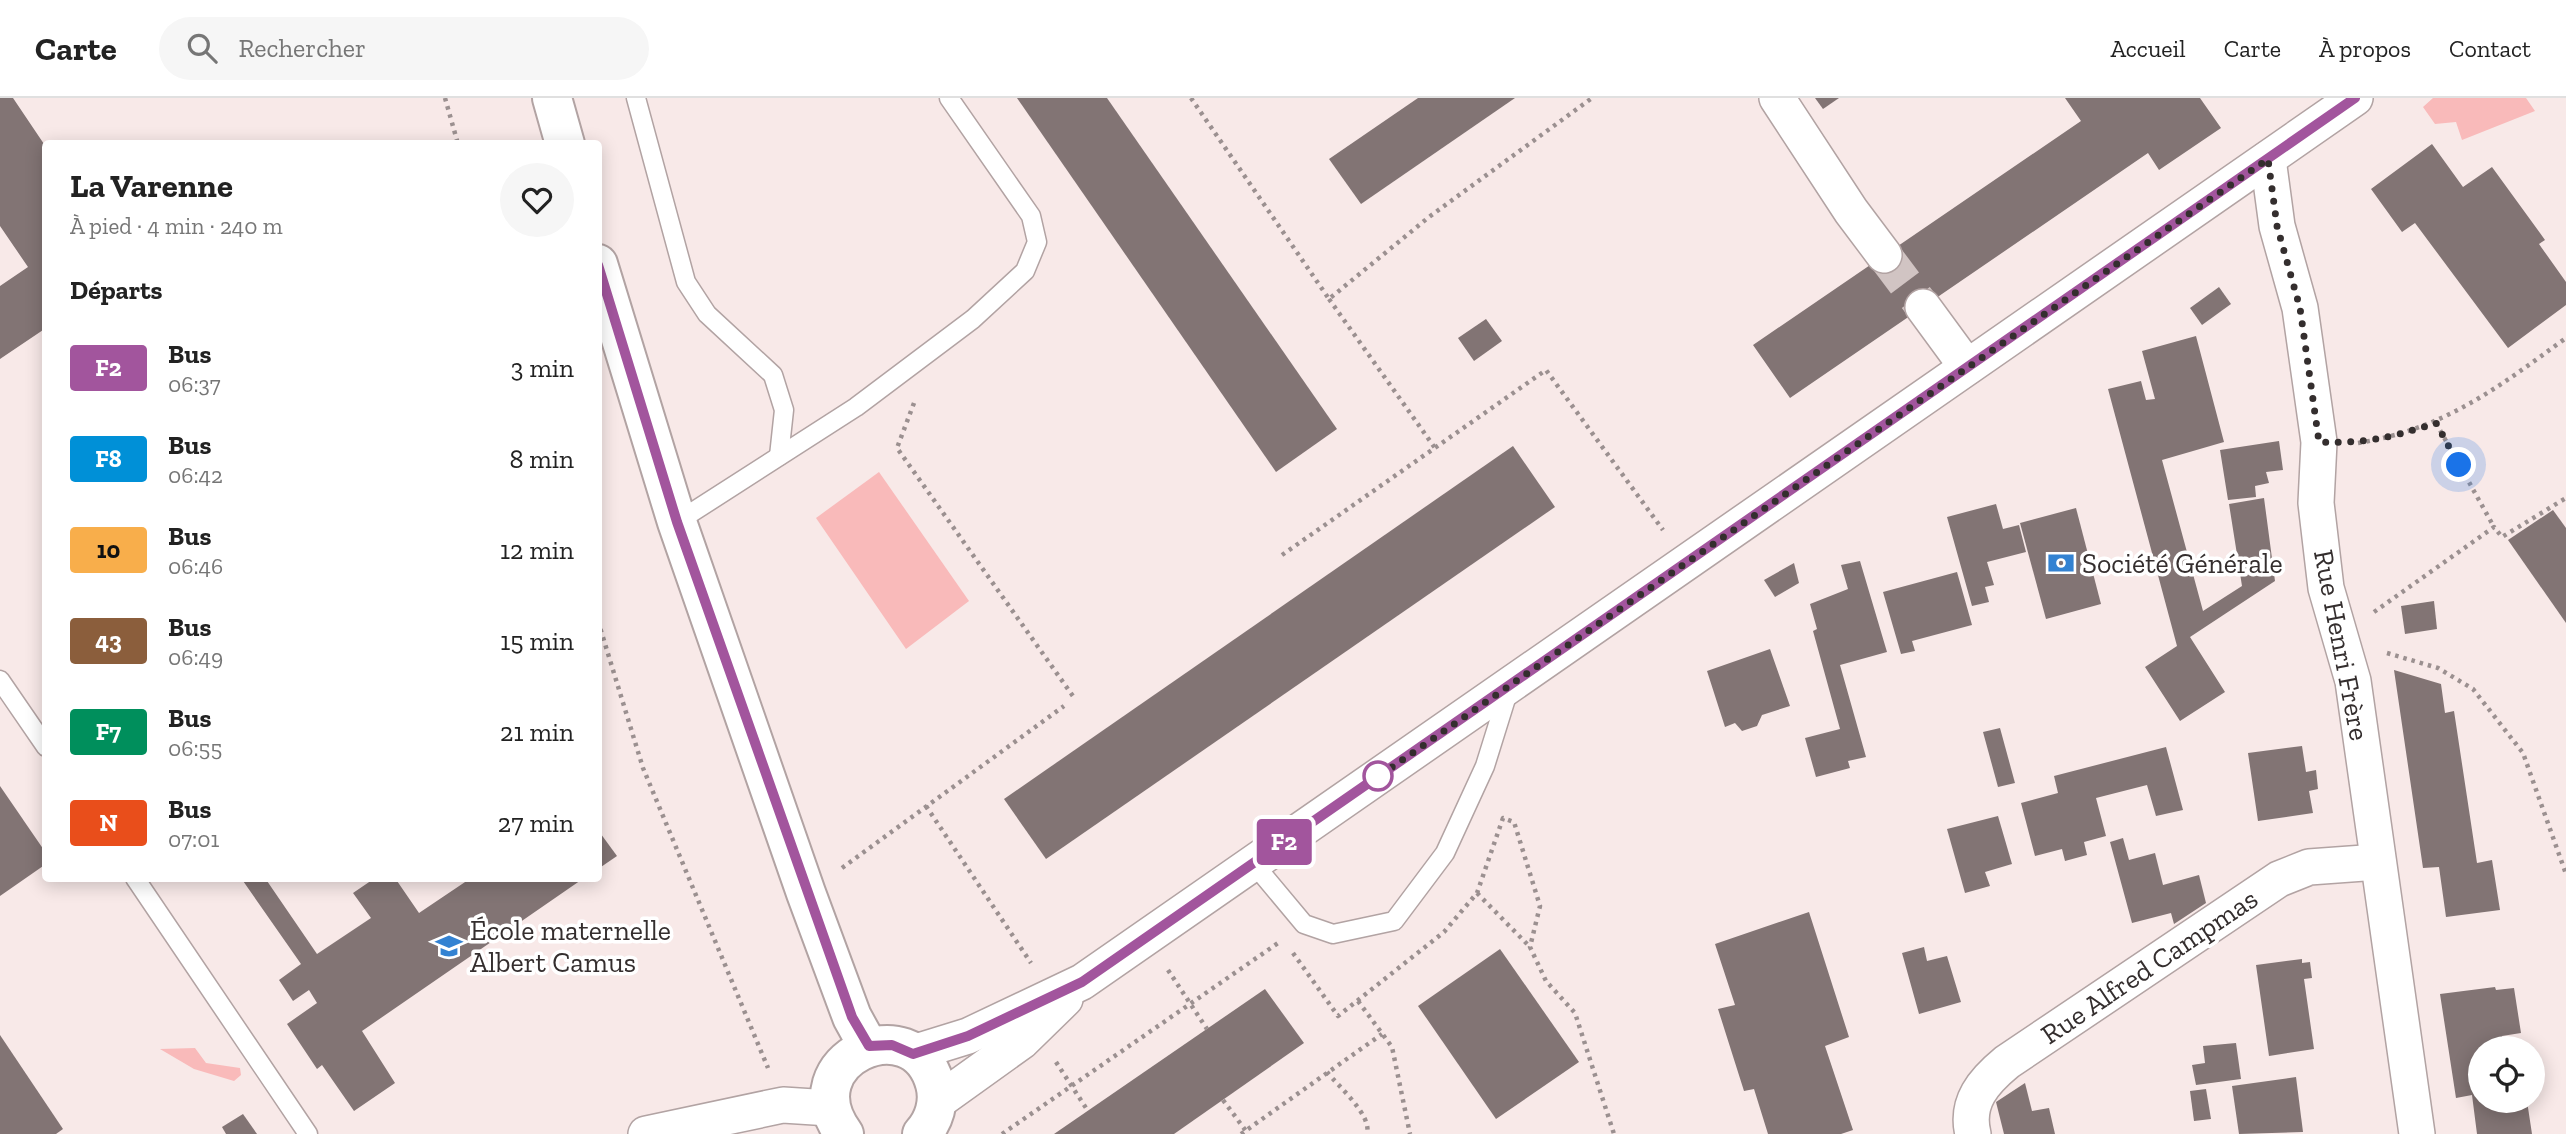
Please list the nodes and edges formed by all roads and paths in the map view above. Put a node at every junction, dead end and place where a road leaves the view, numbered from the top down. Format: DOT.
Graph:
graph roads {
  1 [pos="445,98"];
  2 [pos="552,98"];
  3 [pos="636,98"];
  4 [pos="949,98"];
  5 [pos="1191,98"];
  6 [pos="1592,98"];
  7 [pos="1777,98"];
  8 [pos="2343,101"];
  9 [pos="457,140"];
  10 [pos="564,140"];
  11 [pos="2268,159"];
  12 [pos="1884,255"];
  13 [pos="602,277"];
  14 [pos="1329,299"];
  15 [pos="1923,307"];
  16 [pos="2566,338"];
  17 [pos="1967,367"];
  18 [pos="902,373"];
  19 [pos="2436,423"];
  20 [pos="2319,442"];
  21 [pos="1435,448"];
  22 [pos="779,456"];
  23 [pos="2566,498"];
  24 [pos="677,522"];
  25 [pos="2494,527"];
  26 [pos="1282,555"];
  27 [pos="1686,562"];
  28 [pos="2364,618"];
  29 [pos="602,634"];
  30 [pos="2381,652"];
  31 [pos="0,680"];
  32 [pos="1510,685"];
  33 [pos="1075,699"];
  34 [pos="1065,706"];
  35 [pos="42,741"];
  36 [pos="926,806"];
  37 [pos="2378,862"];
  38 [pos="1253,863"];
  39 [pos="2566,874"];
  40 [pos="138,882"];
  41 [pos="1477,893"];
  42 [pos="806,894"];
  43 [pos="1147,937"];
  44 [pos="1530,947"];
  45 [pos="1067,989"];
  46 [pos="1358,1001"];
  47 [pos="1190,1005"];
  48 [pos="1207,1028"];
  49 [pos="1034,1030"];
  50 [pos="1382,1034"];
  51 [pos="869,1046"];
  52 [pos="913,1054"];
  53 [pos="1327,1072"];
  54 [pos="1072,1087"];
  55 [pos="1223,1100"];
  56 [pos="783,1105"];
  57 [pos="1088,1111"];
  58 [pos="929,1118"];
  59 [pos="837,1121"];
  60 [pos="1244,1132"];
  61 [pos="308,1134"];
  62 [pos="646,1134"];
  63 [pos="1002,1134"];
  64 [pos="1367,1134"];
  65 [pos="1410,1134"];
  66 [pos="1615,1134"];
  67 [pos="1973,1134"];
  68 [pos="2417,1134"];
  1 -- 9 [label="path"];
  2 -- 10 [label="street"];
  3 -- 22 [label="lane"];
  4 -- 18 [label="lane"];
  5 -- 14 [label="path"];
  6 -- 14 [label="path"];
  7 -- 12 [label="street"];
  8 -- 11 [label="street"];
  11 -- 17 [label="street"];
  11 -- 20 [label="street, Rue Henri Frère"];
  13 -- 24 [label="street"];
  14 -- 21 [label="path"];
  15 -- 17 [label="street"];
  16 -- 19 [label="path"];
  17 -- 27 [label="street"];
  18 -- 22 [label="lane"];
  18 -- 33 [label="path"];
  19 -- 20 [label="path"];
  19 -- 25 [label="path"];
  20 -- 37 [label="street, Rue Henri Frère"];
  21 -- 26 [label="path"];
  21 -- 27 [label="path"];
  22 -- 24 [label="lane"];
  23 -- 25 [label="path"];
  24 -- 42 [label="street"];
  25 -- 28 [label="path"];
  27 -- 32 [label="street"];
  29 -- 56 [label="path"];
  30 -- 39 [label="path"];
  31 -- 35 [label="lane"];
  32 -- 38 [label="street"];
  32 -- 38 [label="lane"];
  34 -- 36 [label="path"];
  36 -- 42 [label="path"];
  36 -- 45 [label="path"];
  37 -- 67 [label="street, Rue Alfred Campmas"];
  37 -- 68 [label="street, Rue Henri Frère"];
  38 -- 43 [label="street"];
  40 -- 61 [label="lane"];
  41 -- 44 [label="path"];
  41 -- 44 [label="path"];
  41 -- 46 [label="path"];
  42 -- 51 [label="street"];
  43 -- 45 [label="street"];
  43 -- 47 [label="path"];
  44 -- 66 [label="path"];
  45 -- 49 [label="street"];
  45 -- 52 [label="street"];
  46 -- 47 [label="path"];
  46 -- 50 [label="path"];
  47 -- 48 [label="path"];
  47 -- 54 [label="path"];
  49 -- 54 [label="path"];
  49 -- 58 [label="street"];
  50 -- 53 [label="path"];
  50 -- 65 [label="path"];
  51 -- 52 [label="street"];
  51 -- 59 [label="street"];
  52 -- 58 [label="street"];
  53 -- 60 [label="path"];
  53 -- 64 [label="path"];
  54 -- 57 [label="path"];
  54 -- 63 [label="path"];
  55 -- 60 [label="path"];
  56 -- 59 [label="street"];
  56 -- 62 [label="street"];
}
